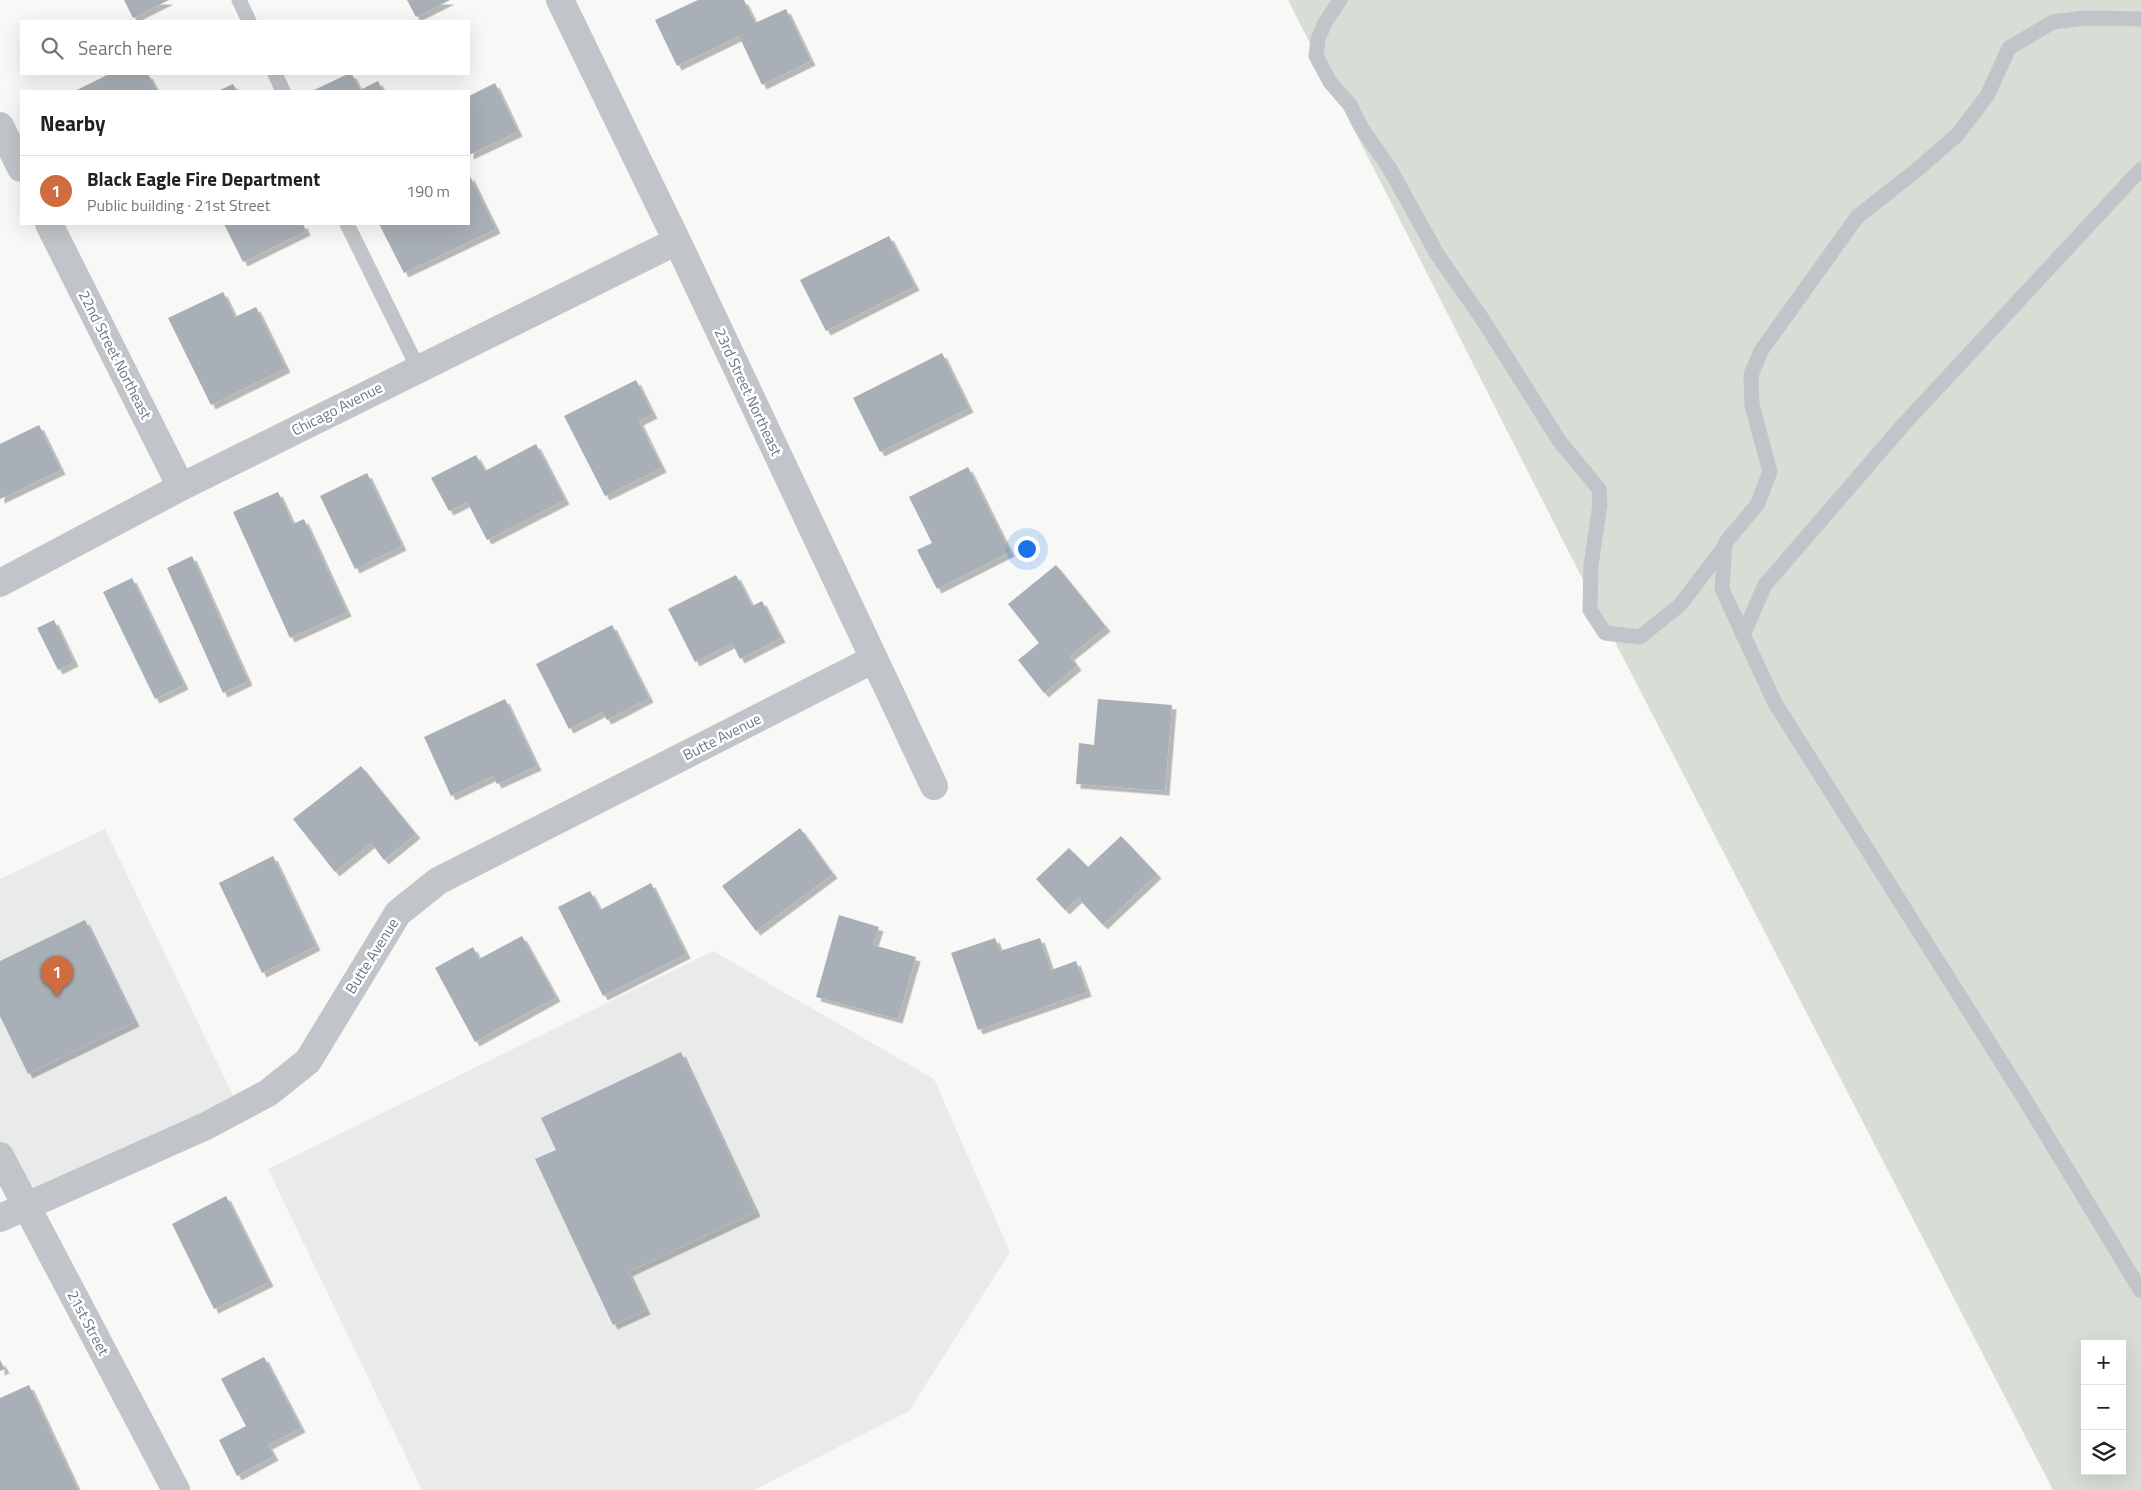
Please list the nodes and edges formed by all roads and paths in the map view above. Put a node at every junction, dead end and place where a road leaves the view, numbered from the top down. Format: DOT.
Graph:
graph roads {
  1 [pos="239,0"];
  2 [pos="560,0"];
  3 [pos="1340,0"];
  4 [pos="2141,19"];
  5 [pos="249,20"];
  6 [pos="275,75"];
  7 [pos="282,90"];
  8 [pos="0,126"];
  9 [pos="20,166"];
  10 [pos="2141,169"];
  11 [pos="50,225"];
  12 [pos="347,225"];
  13 [pos="677,241"];
  14 [pos="418,368"];
  15 [pos="181,487"];
  16 [pos="1725,546"];
  17 [pos="0,583"];
  18 [pos="1743,635"];
  19 [pos="874,660"];
  20 [pos="934,786"];
  21 [pos="0,1156"];
  22 [pos="26,1206"];
  23 [pos="0,1218"];
  24 [pos="2141,1290"];
  25 [pos="176,1490"];
  1 -- 5 [label="lane"];
  2 -- 13 [label="street, 23rd Street Northeast"];
  3 -- 16 [label="lane"];
  4 -- 16 [label="lane"];
  6 -- 7 [label="lane"];
  8 -- 9 [label="street"];
  10 -- 18 [label="lane"];
  11 -- 15 [label="street, 22nd Street Northeast"];
  12 -- 14 [label="lane"];
  13 -- 14 [label="street, Chicago Avenue"];
  13 -- 19 [label="street, 23rd Street Northeast"];
  14 -- 15 [label="street, Chicago Avenue"];
  15 -- 17 [label="street, Chicago Avenue"];
  16 -- 18 [label="lane"];
  18 -- 24 [label="lane"];
  19 -- 20 [label="street, 23rd Street Northeast"];
  19 -- 22 [label="street, Butte Avenue"];
  21 -- 22 [label="street, 21st Street"];
  22 -- 23 [label="street, Butte Avenue"];
  22 -- 25 [label="street, 21st Street"];
}
